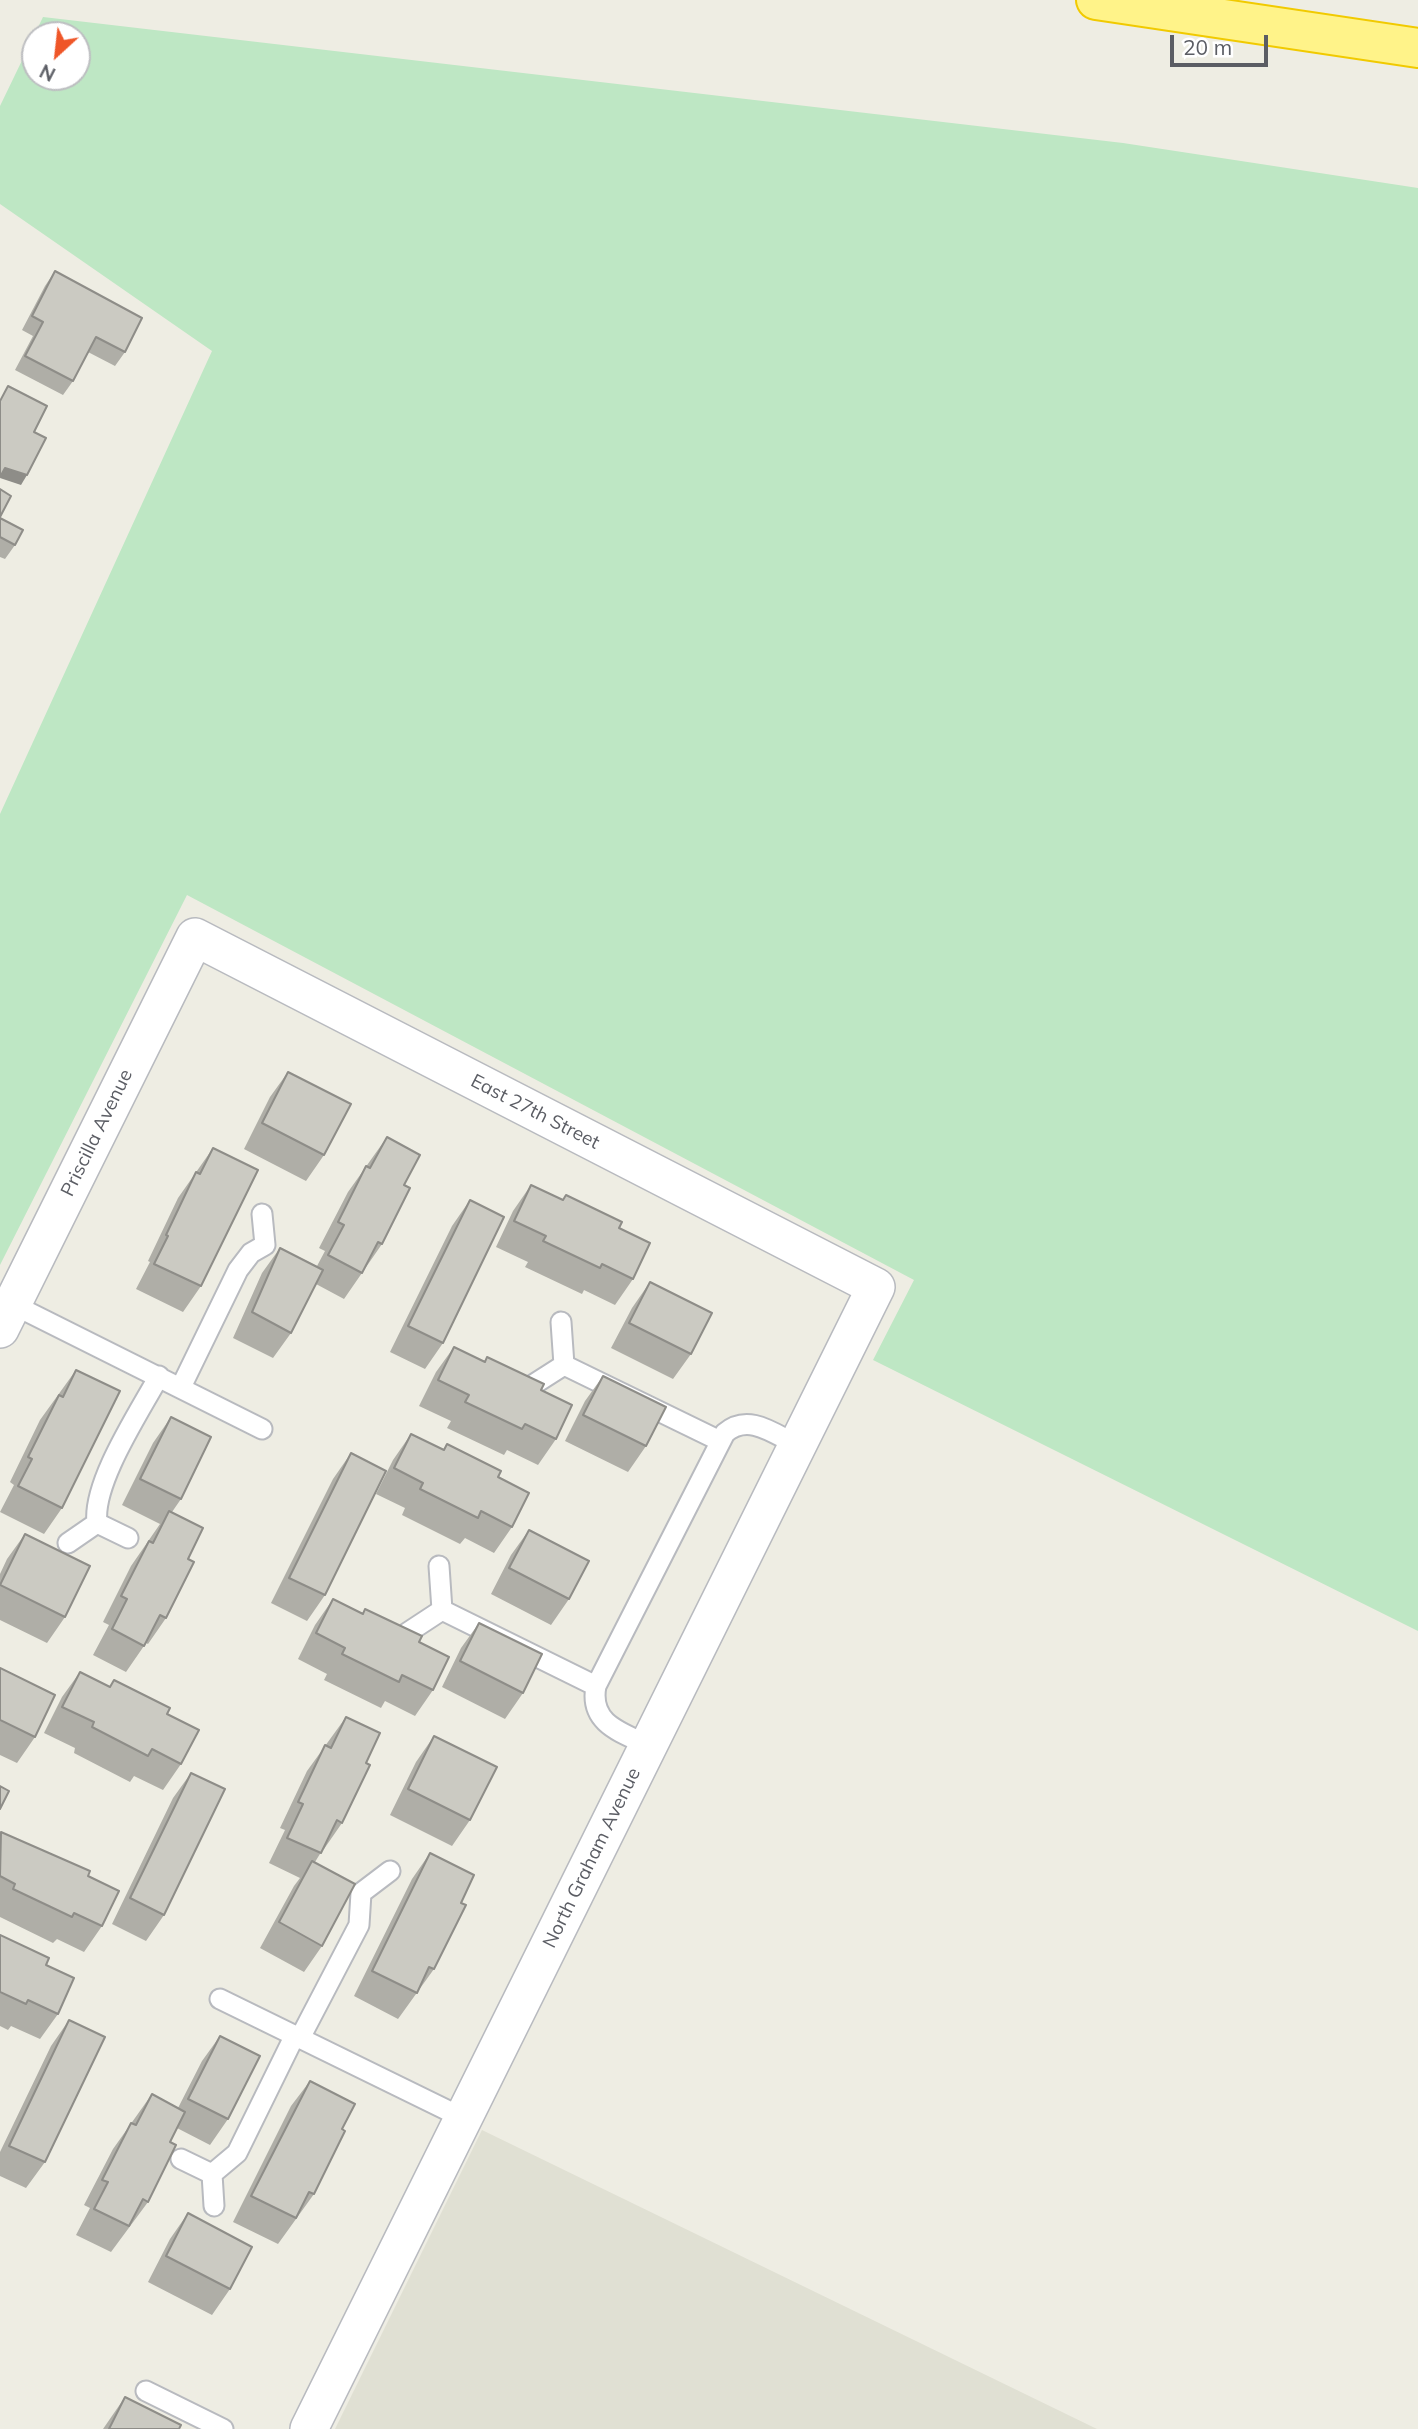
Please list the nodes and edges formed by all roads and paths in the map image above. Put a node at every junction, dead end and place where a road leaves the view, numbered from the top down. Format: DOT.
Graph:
graph roads {
  1 [pos="1096,0"];
  2 [pos="1418,48"];
  3 [pos="195,937"];
  4 [pos="262,1214"];
  5 [pos="265,1245"];
  6 [pos="284,1256"];
  7 [pos="876,1287"];
  8 [pos="6,1317"];
  9 [pos="561,1322"];
  10 [pos="564,1365"];
  11 [pos="159,1376"];
  12 [pos="181,1387"];
  13 [pos="528,1388"];
  14 [pos="262,1429"];
  15 [pos="720,1441"];
  16 [pos="797,1445"];
  17 [pos="97,1523"];
  18 [pos="128,1538"];
  19 [pos="68,1543"];
  20 [pos="439,1566"];
  21 [pos="442,1610"];
  22 [pos="407,1633"];
  23 [pos="596,1686"];
  24 [pos="648,1745"];
  25 [pos="390,1871"];
  26 [pos="339,1883"];
  27 [pos="361,1893"];
  28 [pos="220,1999"];
  29 [pos="298,2036"];
  30 [pos="463,2118"];
  31 [pos="181,2158"];
  32 [pos="212,2174"];
  33 [pos="214,2206"];
  34 [pos="146,2391"];
  35 [pos="223,2429"];
  36 [pos="309,2429"];
  1 -- 2 [label="highway"];
  3 -- 7 [label="street, East 27th Street"];
  3 -- 8 [label="street, Priscilla Avenue"];
  4 -- 5 [label="lane"];
  5 -- 6 [label="lane"];
  5 -- 12 [label="lane"];
  7 -- 16 [label="street, North Graham Avenue"];
  8 -- 11 [label="lane"];
  9 -- 10 [label="lane"];
  10 -- 13 [label="lane"];
  10 -- 15 [label="lane"];
  11 -- 12 [label="lane"];
  11 -- 17 [label="lane"];
  12 -- 14 [label="lane"];
  15 -- 16 [label="lane"];
  15 -- 23 [label="lane"];
  16 -- 24 [label="street, North Graham Avenue"];
  17 -- 18 [label="lane"];
  17 -- 19 [label="lane"];
  20 -- 21 [label="lane"];
  21 -- 22 [label="lane"];
  21 -- 23 [label="lane"];
  23 -- 24 [label="lane"];
  24 -- 30 [label="street, North Graham Avenue"];
  25 -- 27 [label="lane"];
  26 -- 27 [label="lane"];
  27 -- 29 [label="lane"];
  28 -- 29 [label="lane"];
  29 -- 30 [label="lane"];
  29 -- 32 [label="lane"];
  30 -- 36 [label="street, North Graham Avenue"];
  31 -- 32 [label="lane"];
  32 -- 33 [label="lane"];
  34 -- 35 [label="lane"];
}
